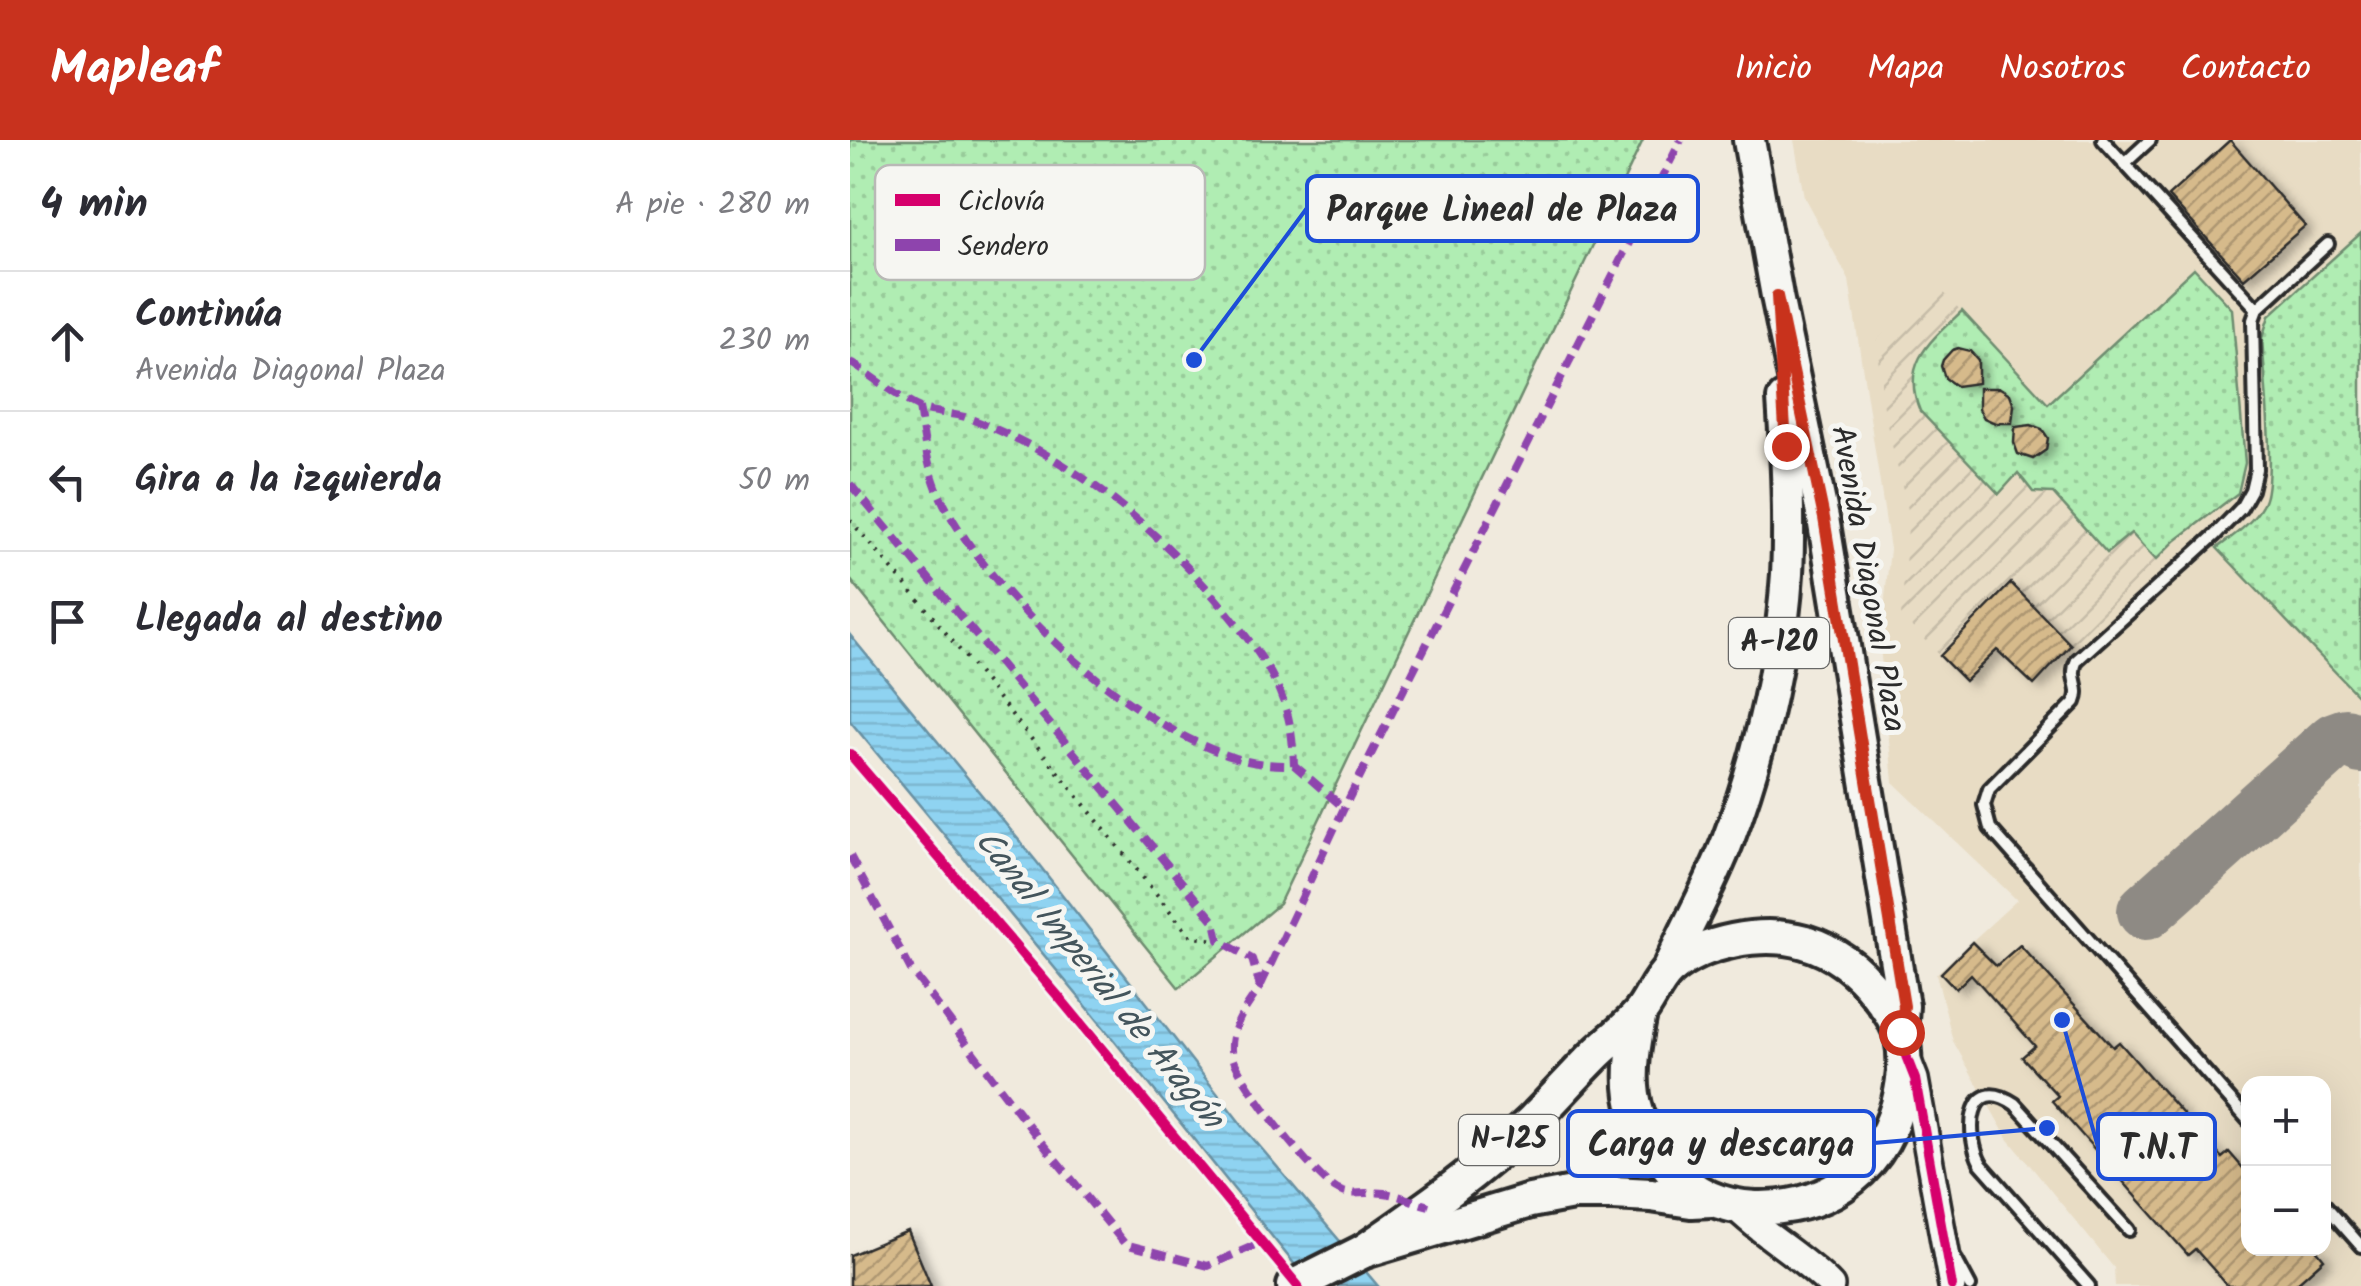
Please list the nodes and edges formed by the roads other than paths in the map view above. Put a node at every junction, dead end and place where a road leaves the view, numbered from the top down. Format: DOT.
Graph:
graph roads {
  1 [pos="1749,140"];
  2 [pos="2103,140"];
  3 [pos="2150,140"];
  4 [pos="2124,164"];
  5 [pos="2328,244"];
  6 [pos="1777,296"];
  7 [pos="2257,310"];
  8 [pos="1668,971"];
  9 [pos="1640,1013"];
  10 [pos="1904,1044"];
  11 [pos="2241,1112"];
  12 [pos="1723,1204"];
  13 [pos="2331,1212"];
  14 [pos="2129,1230"];
  15 [pos="1943,1237"];
  16 [pos="2361,1246"];
  17 [pos="1364,1251"];
  18 [pos="2080,1280"];
  19 [pos="1294,1286"];
  20 [pos="1831,1286"];
  21 [pos="1952,1286"];
  22 [pos="1970,1286"];
  23 [pos="2089,1286"];
  1 -- 6 [label="main road, Avenida Diagonal Plaza / A-120"];
  2 -- 4 [label="lane"];
  3 -- 4 [label="lane"];
  4 -- 7 [label="lane"];
  5 -- 7 [label="lane"];
  6 -- 8 [label="main road, A-120"];
  6 -- 10 [label="main road, Avenida Diagonal Plaza / A-120"];
  7 -- 11 [label="lane"];
  8 -- 9 [label="highway"];
  8 -- 10 [label="highway"];
  9 -- 12 [label="highway"];
  9 -- 17 [label="highway, N-125"];
  10 -- 12 [label="highway"];
  10 -- 15 [label="street"];
  12 -- 17 [label="highway, N-125"];
  12 -- 20 [label="street"];
  13 -- 16 [label="lane"];
  14 -- 18 [label="lane"];
  15 -- 21 [label="street"];
  15 -- 22 [label="lane"];
  17 -- 19 [label="highway, N-125"];
  18 -- 23 [label="lane"];
}
